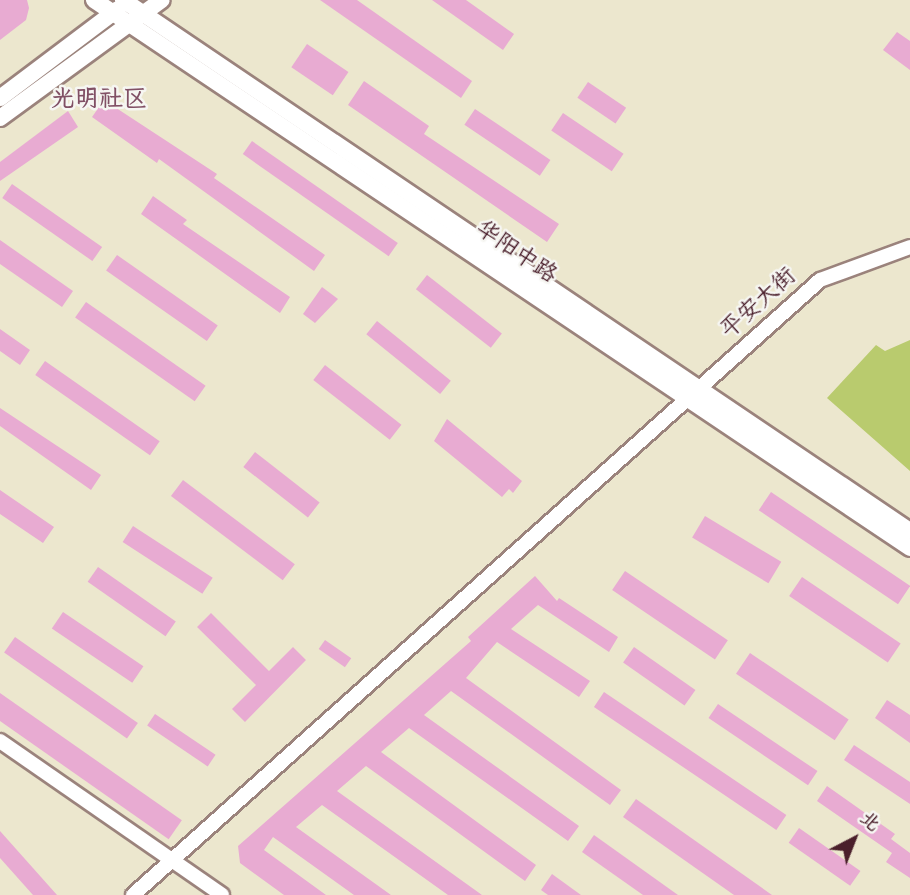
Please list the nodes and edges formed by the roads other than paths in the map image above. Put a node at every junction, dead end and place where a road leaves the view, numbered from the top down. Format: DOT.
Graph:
graph roads {
  1 [pos="94,0"];
  2 [pos="162,0"];
  3 [pos="132,4"];
  4 [pos="112,13"];
  5 [pos="126,24"];
  6 [pos="0,98"];
  7 [pos="0,118"];
  8 [pos="910,247"];
  9 [pos="695,393"];
  10 [pos="910,531"];
  11 [pos="910,548"];
  12 [pos="0,741"];
  13 [pos="173,860"];
  14 [pos="133,895"];
  15 [pos="222,895"];
  1 -- 4 [label="main road, 华阳中路"];
  2 -- 3 [label="main road"];
  3 -- 4 [label="main road"];
  3 -- 5 [label="main road"];
  3 -- 9 [label="main road, 华阳中路"];
  4 -- 5 [label="main road, 华阳中路"];
  4 -- 6 [label="main road"];
  5 -- 7 [label="main road"];
  5 -- 9 [label="main road, 华阳中路"];
  8 -- 9 [label="street, 平安大街"];
  9 -- 10 [label="main road, 华阳中路"];
  9 -- 11 [label="main road, 华阳中路"];
  9 -- 13 [label="street, 平安大街"];
  12 -- 13 [label="street"];
  13 -- 14 [label="street, 平安大街"];
  13 -- 15 [label="street"];
}
